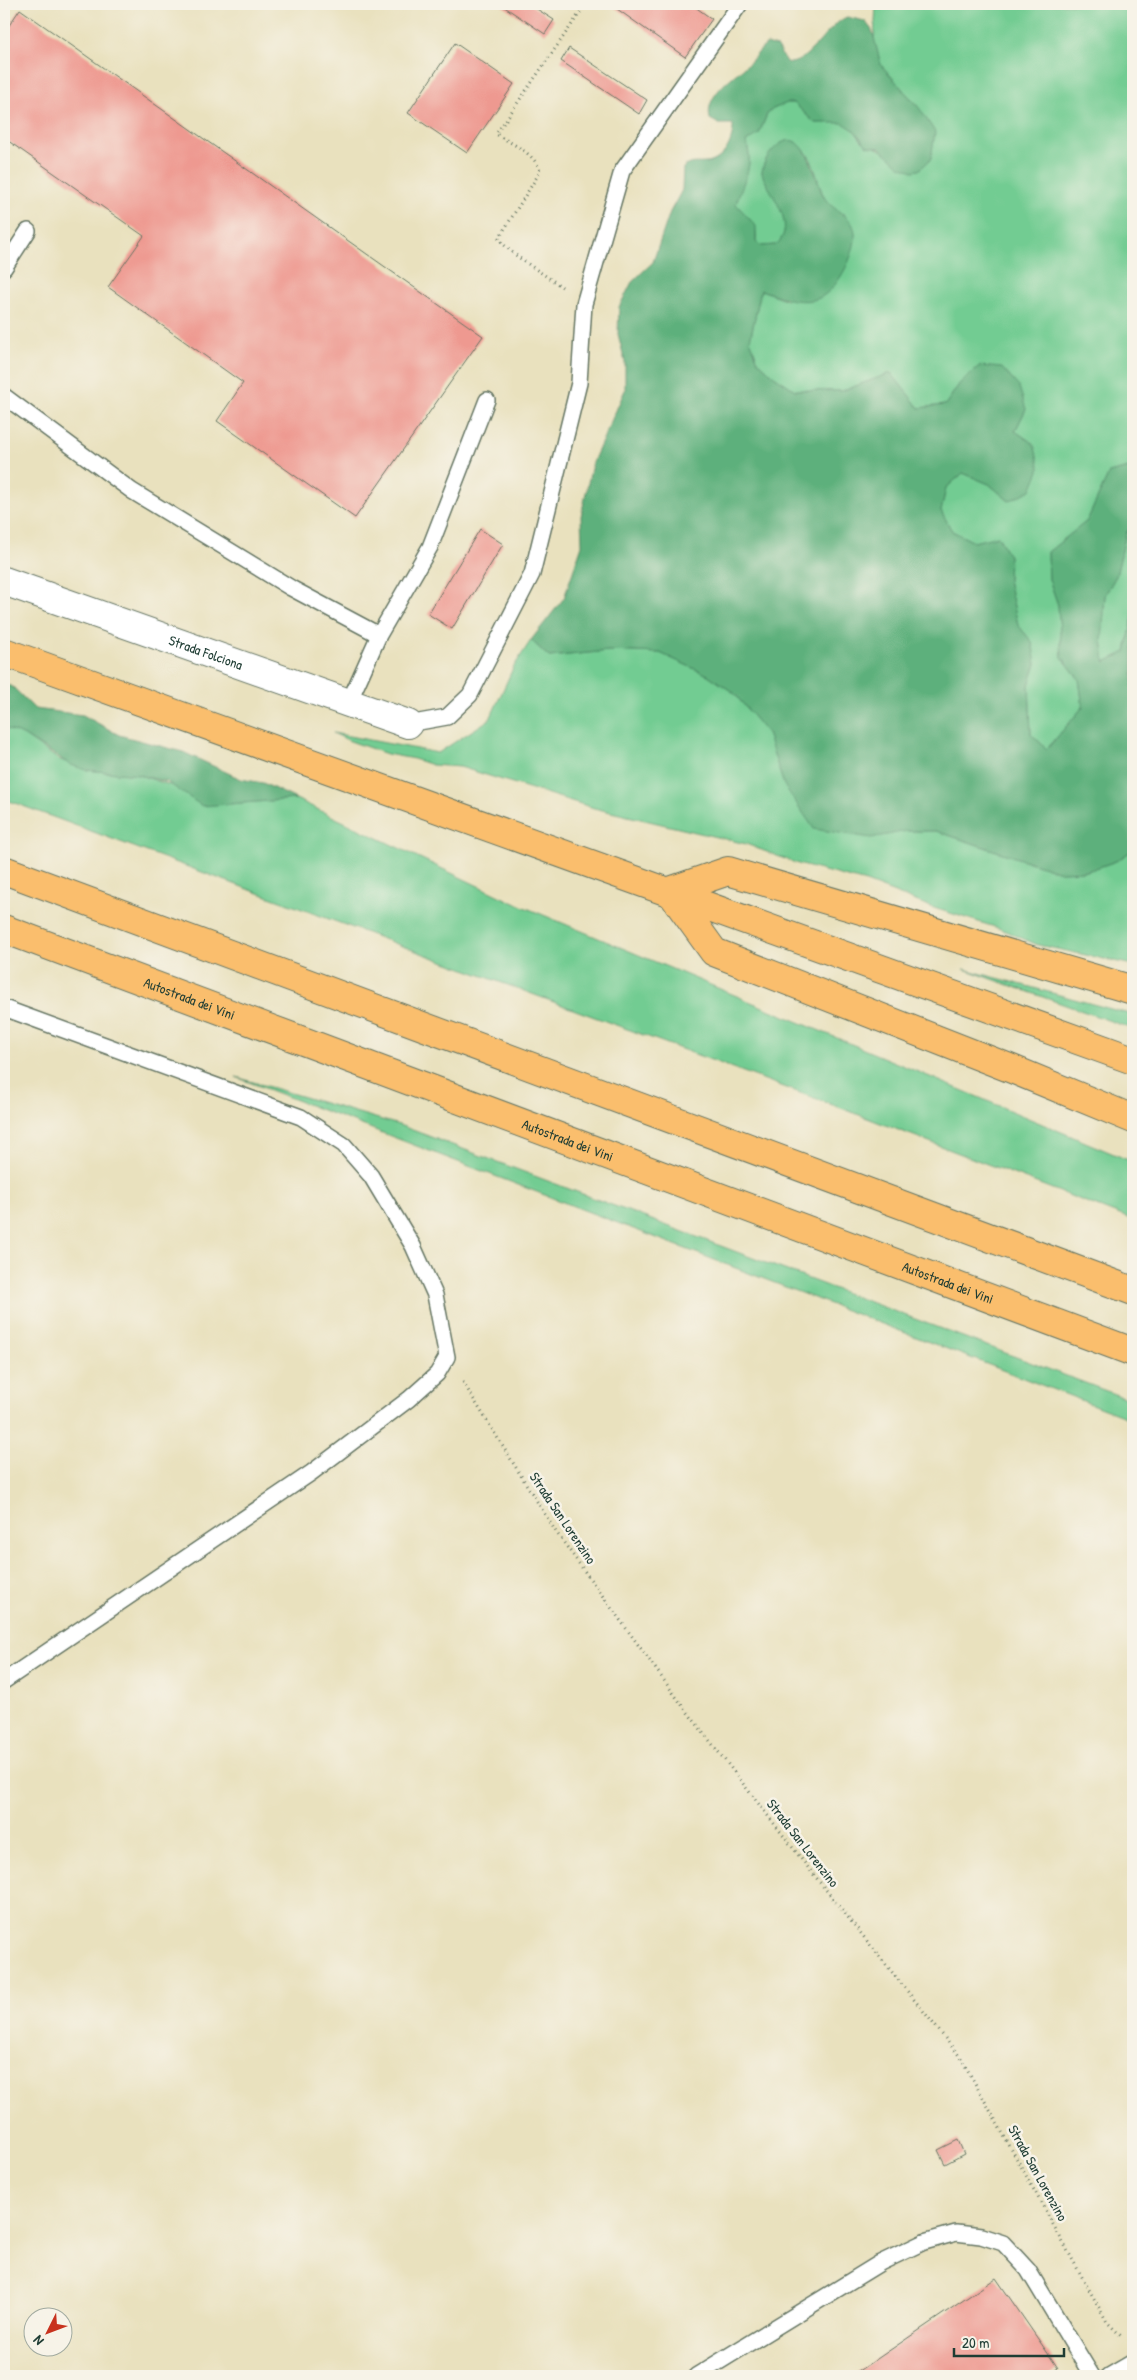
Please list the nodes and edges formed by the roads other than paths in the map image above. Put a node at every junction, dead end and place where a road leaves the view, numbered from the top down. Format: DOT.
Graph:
graph roads {
  1 [pos="740,4"];
  2 [pos="28,231"];
  3 [pos="4,268"];
  4 [pos="4,396"];
  5 [pos="487,400"];
  6 [pos="4,581"];
  7 [pos="379,635"];
  8 [pos="4,652"];
  9 [pos="349,702"];
  10 [pos="408,724"];
  11 [pos="4,870"];
  12 [pos="670,891"];
  13 [pos="4,929"];
  14 [pos="1133,990"];
  15 [pos="4,1008"];
  16 [pos="1133,1060"];
  17 [pos="1133,1119"];
  18 [pos="1133,1291"];
  19 [pos="1133,1352"];
  20 [pos="4,1681"];
  21 [pos="1133,2362"];
  22 [pos="696,2376"];
  23 [pos="1092,2376"];
  24 [pos="1109,2376"];
  1 -- 10 [label="lane"];
  2 -- 3 [label="lane"];
  4 -- 7 [label="lane"];
  5 -- 7 [label="lane"];
  6 -- 9 [label="street, Strada Folciona"];
  7 -- 9 [label="lane"];
  8 -- 12 [label="highway"];
  9 -- 10 [label="street, Strada Folciona"];
  11 -- 18 [label="highway"];
  12 -- 14 [label="highway"];
  12 -- 16 [label="highway"];
  12 -- 17 [label="highway"];
  13 -- 19 [label="highway, Autostrada dei Vini"];
  15 -- 20 [label="lane"];
  21 -- 24 [label="lane"];
  22 -- 23 [label="lane"];
}
